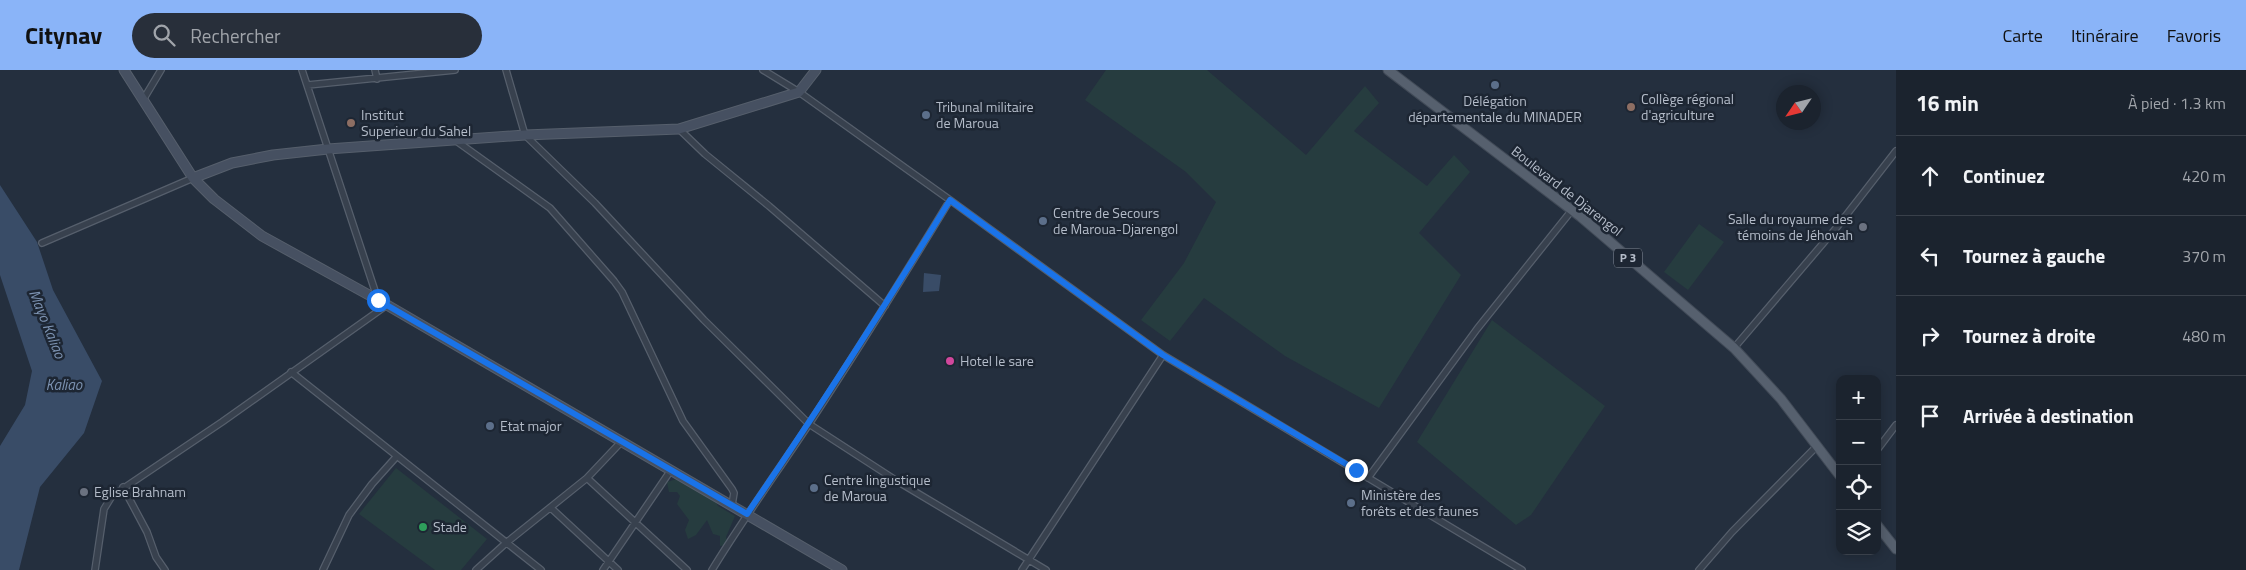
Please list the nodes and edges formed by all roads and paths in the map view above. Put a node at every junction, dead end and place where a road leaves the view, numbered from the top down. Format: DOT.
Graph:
graph roads {
  1 [pos="124,70"];
  2 [pos="161,70"];
  3 [pos="302,70"];
  4 [pos="375,70"];
  5 [pos="455,70"];
  6 [pos="506,70"];
  7 [pos="763,70"];
  8 [pos="816,70"];
  9 [pos="1388,70"];
  10 [pos="376,79"];
  11 [pos="308,86"];
  12 [pos="799,92"];
  13 [pos="143,100"];
  14 [pos="679,129"];
  15 [pos="525,135"];
  16 [pos="455,140"];
  17 [pos="328,149"];
  18 [pos="1896,151"];
  19 [pos="193,178"];
  20 [pos="950,200"];
  21 [pos="1572,210"];
  22 [pos="42,243"];
  23 [pos="378,300"];
  24 [pos="387,305"];
  25 [pos="886,306"];
  26 [pos="1734,348"];
  27 [pos="1163,355"];
  28 [pos="291,372"];
  29 [pos="809,424"];
  30 [pos="1896,425"];
  31 [pos="622,441"];
  32 [pos="1881,445"];
  33 [pos="1817,446"];
  34 [pos="397,456"];
  35 [pos="670,470"];
  36 [pos="1836,471"];
  37 [pos="587,478"];
  38 [pos="1368,478"];
  39 [pos="123,487"];
  40 [pos="732,505"];
  41 [pos="551,508"];
  42 [pos="747,514"];
  43 [pos="634,523"];
  44 [pos="1881,530"];
  45 [pos="506,543"];
  46 [pos="1896,549"];
  47 [pos="1028,560"];
  48 [pos="609,561"];
  49 [pos="96,570"];
  50 [pos="165,570"];
  51 [pos="323,570"];
  52 [pos="476,570"];
  53 [pos="541,570"];
  54 [pos="602,570"];
  55 [pos="618,570"];
  56 [pos="687,570"];
  57 [pos="712,570"];
  58 [pos="842,570"];
  59 [pos="1022,570"];
  60 [pos="1046,570"];
  61 [pos="1522,570"];
  62 [pos="1699,570"];
  1 -- 13 [label="street"];
  2 -- 13 [label="street"];
  3 -- 11 [label="street"];
  4 -- 10 [label="street"];
  5 -- 10 [label="street"];
  6 -- 15 [label="street"];
  7 -- 12 [label="street"];
  8 -- 12 [label="street"];
  9 -- 21 [label="main road, Boulevard de Djarengol / P 3"];
  10 -- 11 [label="street"];
  11 -- 17 [label="street"];
  12 -- 14 [label="street"];
  12 -- 20 [label="street"];
  13 -- 19 [label="street"];
  14 -- 15 [label="street"];
  14 -- 25 [label="street"];
  15 -- 16 [label="street"];
  15 -- 29 [label="street"];
  16 -- 17 [label="street"];
  16 -- 40 [label="street"];
  17 -- 19 [label="street"];
  17 -- 23 [label="street"];
  18 -- 26 [label="street"];
  19 -- 22 [label="street"];
  19 -- 23 [label="street"];
  20 -- 25 [label="street"];
  20 -- 27 [label="street"];
  21 -- 26 [label="main road, Boulevard de Djarengol / P 3"];
  21 -- 38 [label="street"];
  23 -- 24 [label="street"];
  24 -- 28 [label="street"];
  24 -- 31 [label="street"];
  25 -- 29 [label="street"];
  26 -- 33 [label="main road, Boulevard de Djarengol / P 3"];
  27 -- 38 [label="street"];
  27 -- 47 [label="street"];
  28 -- 34 [label="street"];
  28 -- 39 [label="street"];
  29 -- 42 [label="street"];
  29 -- 47 [label="street"];
  30 -- 32 [label="street"];
  31 -- 35 [label="street"];
  31 -- 37 [label="street"];
  33 -- 36 [label="main road, Boulevard de Djarengol / P 3"];
  33 -- 62 [label="street"];
  34 -- 45 [label="street"];
  34 -- 51 [label="street"];
  35 -- 40 [label="street"];
  35 -- 43 [label="street"];
  37 -- 41 [label="street"];
  37 -- 43 [label="street"];
  38 -- 61 [label="street"];
  39 -- 49 [label="street"];
  39 -- 50 [label="street"];
  40 -- 42 [label="street"];
  41 -- 45 [label="street"];
  41 -- 48 [label="street"];
  42 -- 57 [label="street"];
  42 -- 58 [label="street"];
  43 -- 48 [label="street"];
  43 -- 56 [label="street"];
  44 -- 46 [label="main road"];
  45 -- 52 [label="street"];
  45 -- 53 [label="street"];
  47 -- 59 [label="street"];
  47 -- 60 [label="street"];
  48 -- 54 [label="street"];
  48 -- 55 [label="street"];
}
